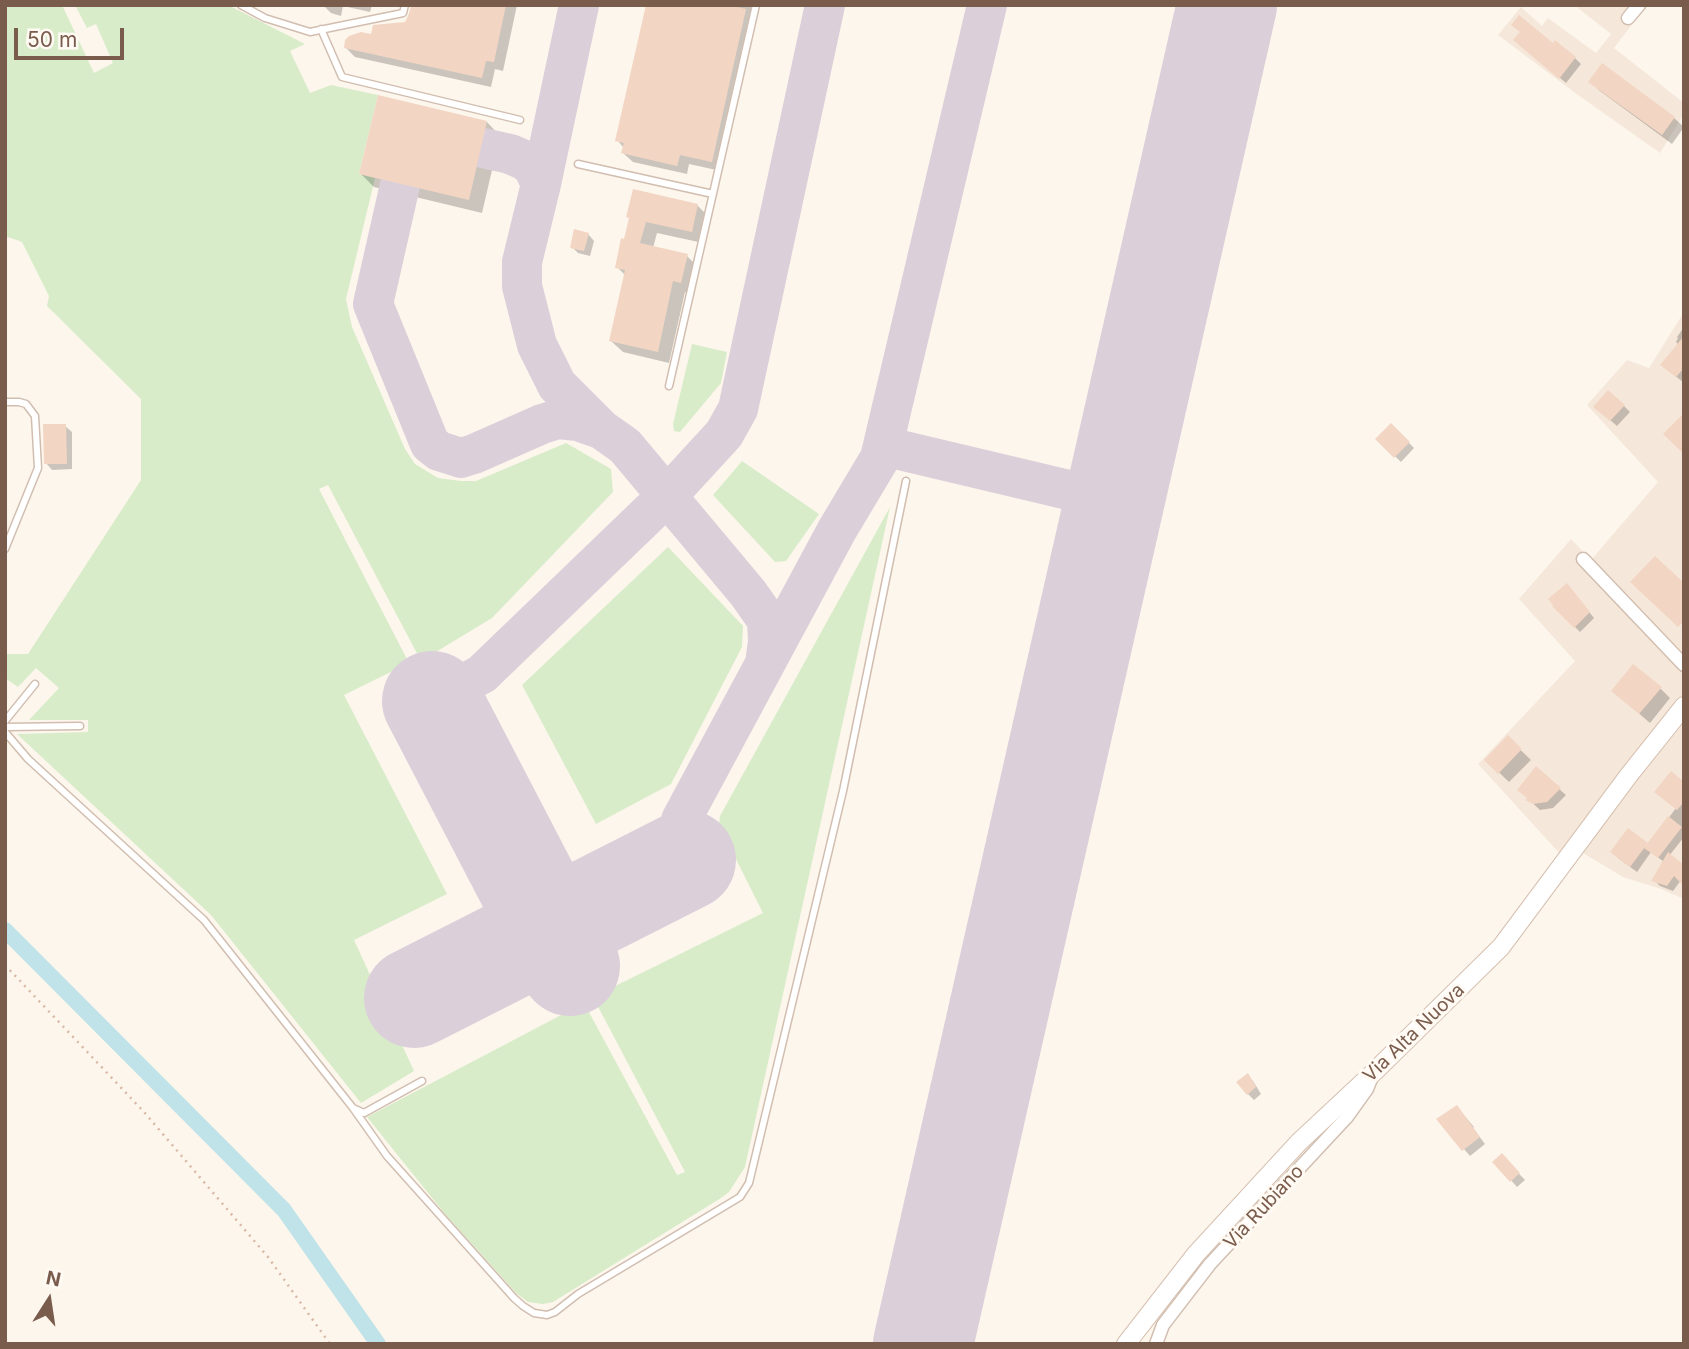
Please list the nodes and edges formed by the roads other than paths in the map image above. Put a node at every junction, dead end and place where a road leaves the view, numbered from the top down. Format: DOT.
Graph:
graph roads {
  1 [pos="241,5"];
  2 [pos="405,5"];
  3 [pos="756,5"];
  4 [pos="1639,5"];
  5 [pos="1629,18"];
  6 [pos="321,29"];
  7 [pos="520,120"];
  8 [pos="578,164"];
  9 [pos="713,194"];
  10 [pos="669,386"];
  11 [pos="5,402"];
  12 [pos="906,481"];
  13 [pos="5,549"];
  14 [pos="1583,559"];
  15 [pos="1684,664"];
  16 [pos="35,684"];
  17 [pos="1684,706"];
  18 [pos="80,726"];
  19 [pos="5,727"];
  20 [pos="1374,1072"];
  21 [pos="422,1081"];
  22 [pos="353,1108"];
  23 [pos="1126,1344"];
  24 [pos="1156,1344"];
  1 -- 6 [label="lane"];
  2 -- 6 [label="lane"];
  3 -- 9 [label="lane"];
  4 -- 5 [label="street"];
  6 -- 7 [label="lane"];
  8 -- 9 [label="lane"];
  9 -- 10 [label="lane"];
  11 -- 13 [label="lane"];
  12 -- 22 [label="lane"];
  14 -- 15 [label="street"];
  16 -- 19 [label="lane"];
  17 -- 20 [label="street, Via Alta Nuova"];
  18 -- 19 [label="lane"];
  19 -- 22 [label="lane"];
  20 -- 23 [label="street, Via Alta Nuova"];
  20 -- 24 [label="street, Via Rubiano"];
  21 -- 22 [label="lane"];
}
